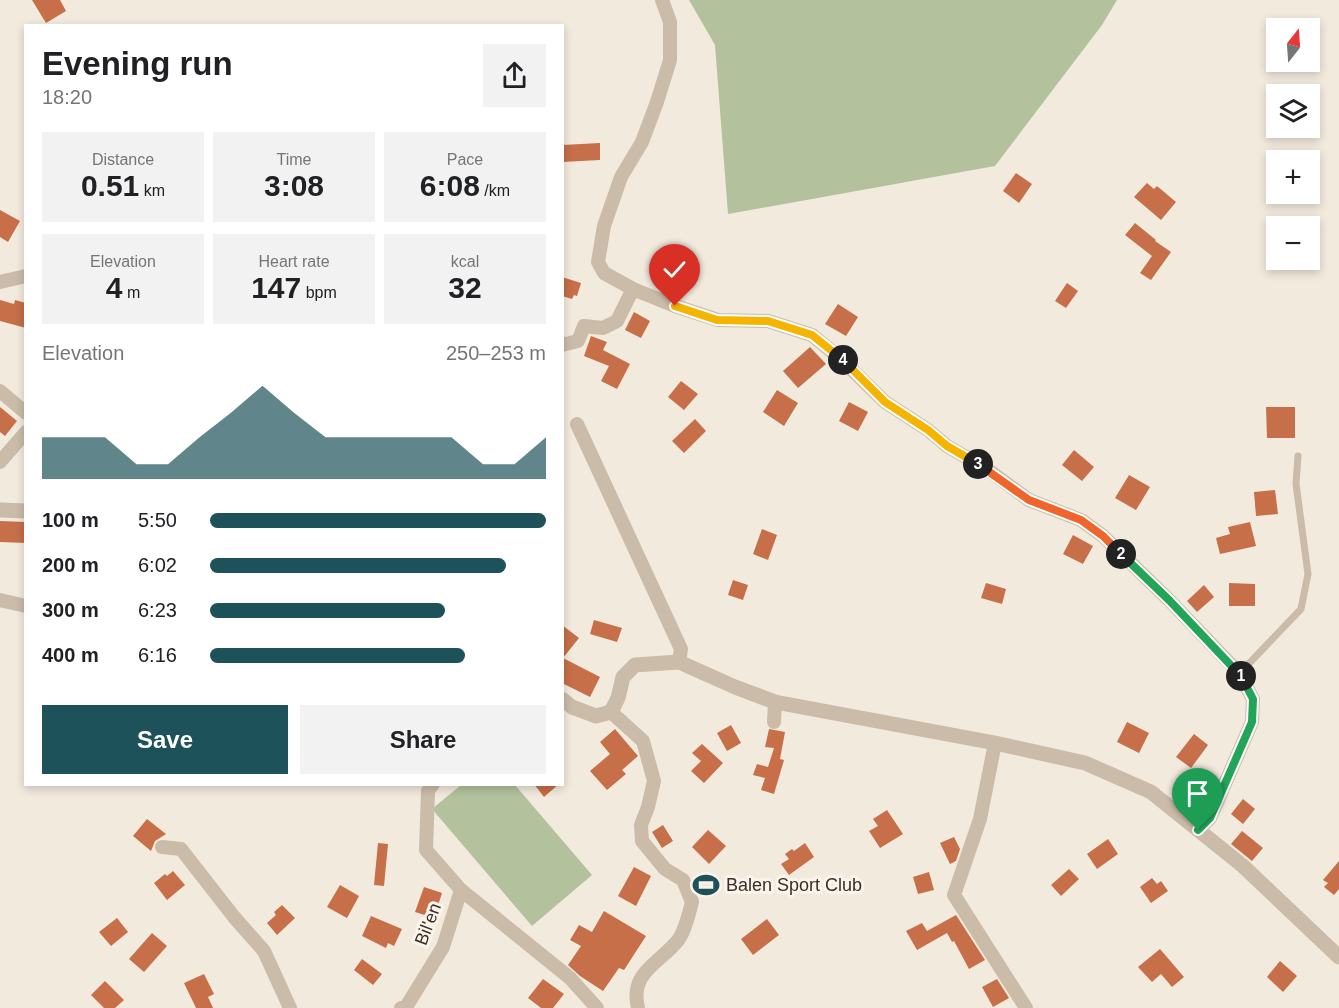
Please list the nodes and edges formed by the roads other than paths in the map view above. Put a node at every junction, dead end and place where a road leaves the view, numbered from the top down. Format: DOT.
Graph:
graph roads {
  1 [pos="662,0"];
  2 [pos="24,276"];
  3 [pos="0,282"];
  4 [pos="633,289"];
  5 [pos="564,344"];
  6 [pos="0,392"];
  7 [pos="24,411"];
  8 [pos="577,424"];
  9 [pos="24,434"];
  10 [pos="1298,456"];
  11 [pos="0,462"];
  12 [pos="0,510"];
  13 [pos="24,511"];
  14 [pos="0,600"];
  15 [pos="24,606"];
  16 [pos="679,662"];
  17 [pos="1239,674"];
  18 [pos="564,701"];
  19 [pos="775,702"];
  20 [pos="611,712"];
  21 [pos="774,722"];
  22 [pos="995,743"];
  23 [pos="432,786"];
  24 [pos="1198,830"];
  25 [pos="162,847"];
  26 [pos="461,890"];
  27 [pos="1339,957"];
  28 [pos="291,1008"];
  29 [pos="401,1008"];
  30 [pos="597,1008"];
  31 [pos="638,1008"];
  32 [pos="1026,1008"];
  1 -- 4 [label="street"];
  2 -- 3 [label="street"];
  4 -- 5 [label="street"];
  4 -- 17 [label="street"];
  6 -- 7 [label="street"];
  8 -- 16 [label="street"];
  9 -- 11 [label="street"];
  10 -- 17 [label="lane"];
  12 -- 13 [label="street"];
  14 -- 15 [label="street"];
  16 -- 19 [label="street"];
  16 -- 20 [label="street"];
  17 -- 24 [label="street"];
  18 -- 20 [label="street"];
  19 -- 21 [label="street"];
  19 -- 22 [label="street"];
  20 -- 31 [label="street"];
  22 -- 24 [label="street"];
  22 -- 32 [label="street"];
  23 -- 26 [label="street, Bil'en"];
  24 -- 27 [label="street"];
  25 -- 28 [label="street"];
  26 -- 29 [label="street, Bil'en"];
  26 -- 30 [label="street"];
}
